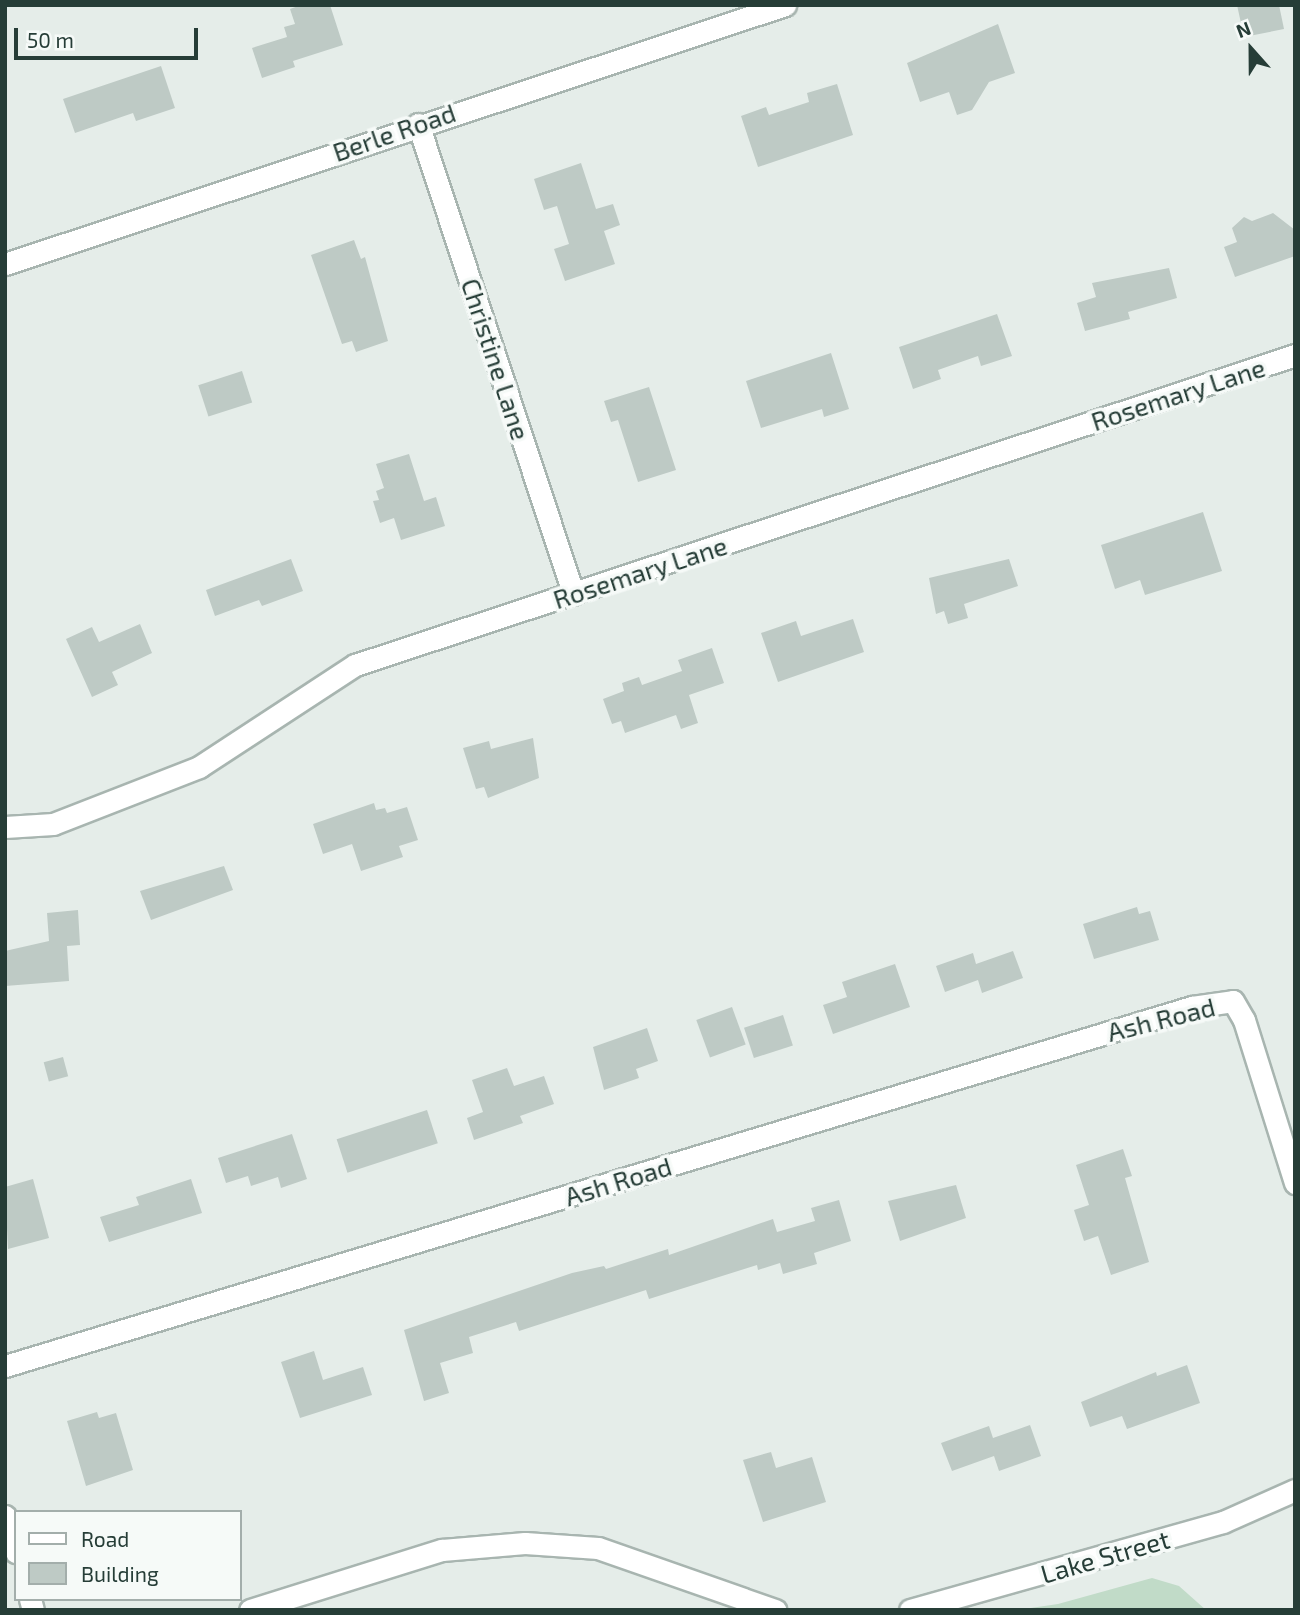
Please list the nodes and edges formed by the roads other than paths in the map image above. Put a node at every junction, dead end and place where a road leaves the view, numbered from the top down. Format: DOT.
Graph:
graph roads {
  1 [pos="785,5"];
  2 [pos="418,124"];
  3 [pos="5,264"];
  4 [pos="1295,355"];
  5 [pos="573,594"];
  6 [pos="5,827"];
  7 [pos="1295,1183"];
  8 [pos="5,1366"];
  9 [pos="1295,1490"];
  10 [pos="5,1516"];
  11 [pos="14,1545"];
  12 [pos="250,1610"];
  13 [pos="775,1610"];
  14 [pos="910,1610"];
  1 -- 2 [label="street, Berle Road"];
  2 -- 3 [label="street, Berle Road"];
  2 -- 5 [label="street, Christine Lane"];
  4 -- 5 [label="street, Rosemary Lane"];
  5 -- 6 [label="street, Rosemary Lane"];
  7 -- 8 [label="street, Ash Road"];
  9 -- 14 [label="street, Lake Street"];
  10 -- 11 [label="street"];
  12 -- 13 [label="street"];
}
